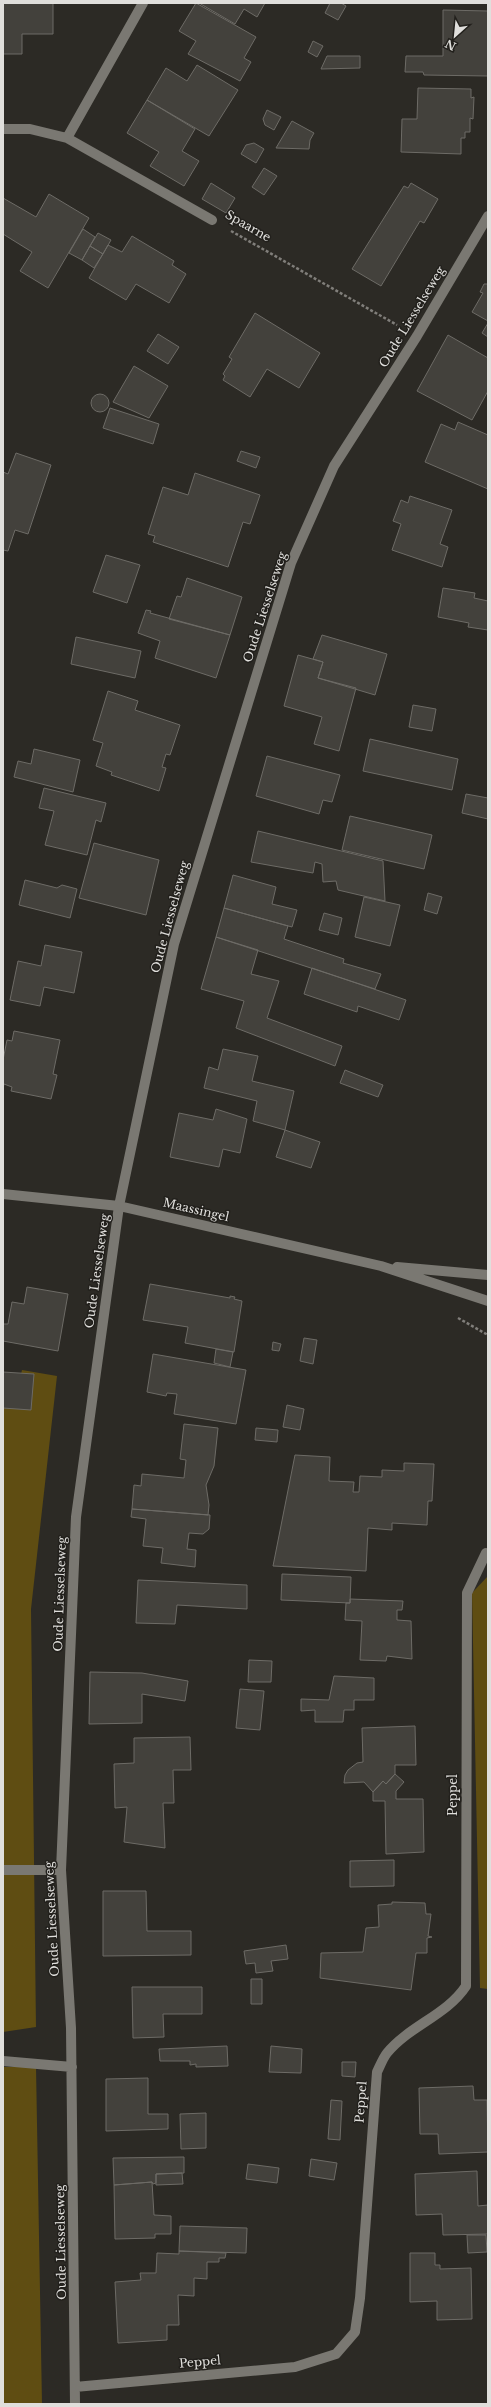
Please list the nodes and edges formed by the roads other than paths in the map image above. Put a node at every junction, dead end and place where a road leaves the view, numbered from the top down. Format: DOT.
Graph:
graph roads {
  1 [pos="143,3"];
  2 [pos="3,129"];
  3 [pos="67,138"];
  4 [pos="488,216"];
  5 [pos="212,220"];
  6 [pos="3,1194"];
  7 [pos="119,1206"];
  8 [pos="381,1266"];
  9 [pos="488,1274"];
  10 [pos="488,1301"];
  11 [pos="486,1553"];
  12 [pos="3,1870"];
  13 [pos="61,1870"];
  14 [pos="3,2061"];
  15 [pos="72,2067"];
  16 [pos="75,2387"];
  17 [pos="75,2404"];
  1 -- 3 [label="street"];
  2 -- 3 [label="street, Spaarne"];
  3 -- 5 [label="street, Spaarne"];
  4 -- 7 [label="street, Oude Liesselseweg"];
  6 -- 7 [label="street, Maassingel"];
  7 -- 8 [label="street, Maassingel"];
  7 -- 13 [label="street, Oude Liesselseweg"];
  8 -- 9 [label="street, Maassingel"];
  8 -- 10 [label="street, Maassingel"];
  11 -- 16 [label="street, Peppel"];
  12 -- 13 [label="street"];
  13 -- 15 [label="street, Oude Liesselseweg"];
  14 -- 15 [label="street"];
  15 -- 16 [label="street, Oude Liesselseweg"];
  16 -- 17 [label="street, Oude Liesselseweg"];
}
